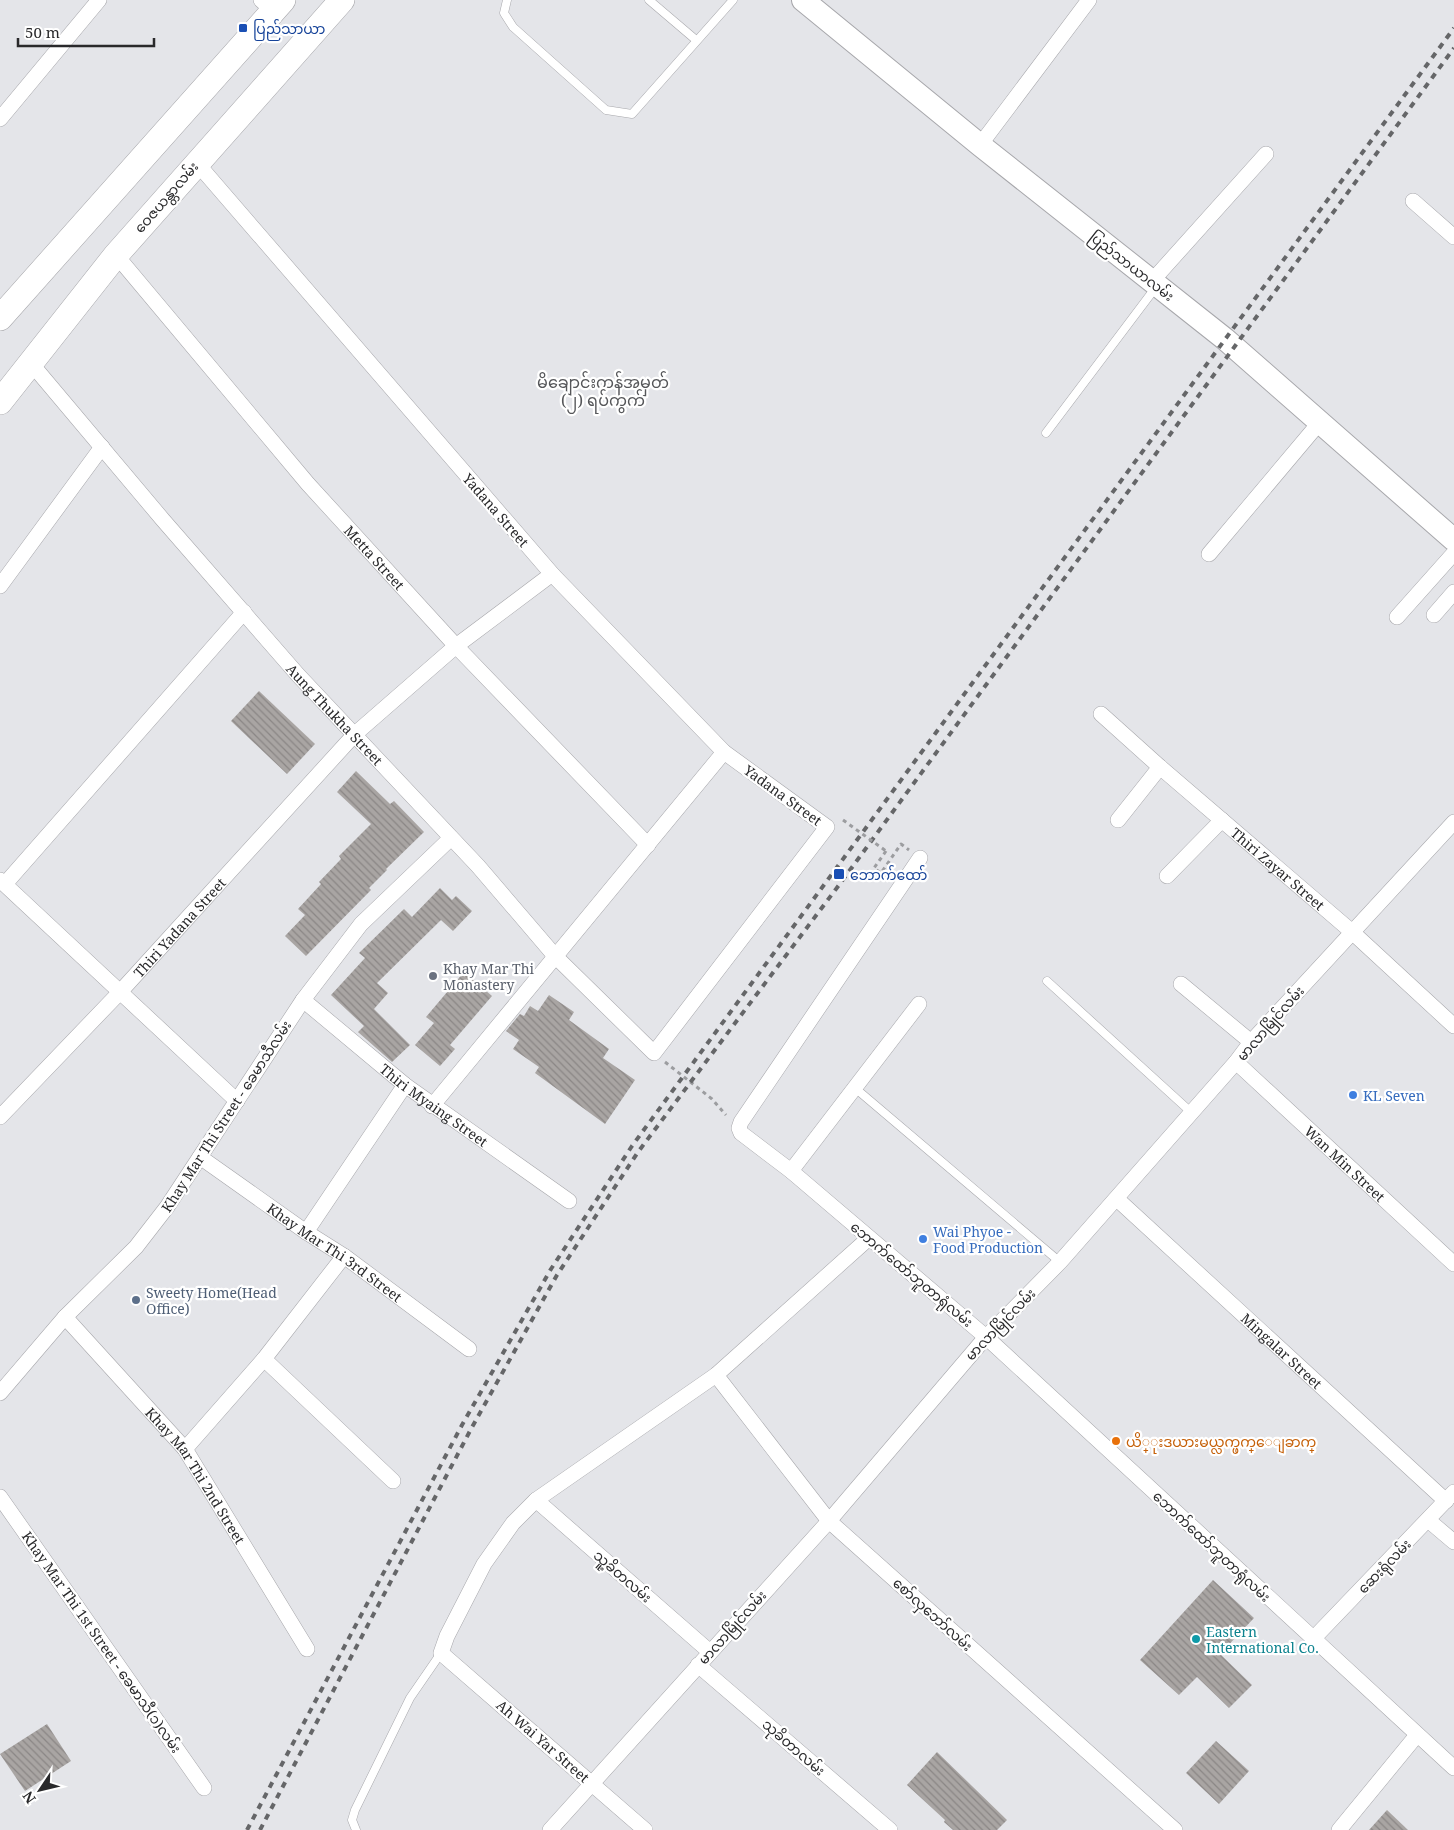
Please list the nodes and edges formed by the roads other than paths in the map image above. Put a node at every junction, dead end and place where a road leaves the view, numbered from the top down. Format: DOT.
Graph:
graph roads {
  1 [pos="99,0"];
  2 [pos="342,0"];
  3 [pos="507,0"];
  4 [pos="649,0"];
  5 [pos="733,0"];
  6 [pos="803,0"];
  7 [pos="1089,0"];
  8 [pos="272,4"];
  9 [pos="696,40"];
  10 [pos="0,119"];
  11 [pos="980,145"];
  12 [pos="1266,154"];
  13 [pos="196,162"];
  14 [pos="1413,200"];
  15 [pos="1454,237"];
  16 [pos="116,255"];
  17 [pos="1154,283"];
  18 [pos="1,313"];
  19 [pos="30,362"];
  20 [pos="0,402"];
  21 [pos="1320,422"];
  22 [pos="1046,433"];
  23 [pos="102,447"];
  24 [pos="1454,540"];
  25 [pos="1454,553"];
  26 [pos="1209,554"];
  27 [pos="552,574"];
  28 [pos="0,586"];
  29 [pos="1454,592"];
  30 [pos="244,612"];
  31 [pos="1434,614"];
  32 [pos="1397,617"];
  33 [pos="456,646"];
  34 [pos="1101,714"];
  35 [pos="355,734"];
  36 [pos="724,752"];
  37 [pos="1160,767"];
  38 [pos="1118,820"];
  39 [pos="1222,820"];
  40 [pos="1454,822"];
  41 [pos="451,838"];
  42 [pos="648,845"];
  43 [pos="920,858"];
  44 [pos="1167,876"];
  45 [pos="2,882"];
  46 [pos="1351,931"];
  47 [pos="555,956"];
  48 [pos="1047,981"];
  49 [pos="1181,984"];
  50 [pos="121,991"];
  51 [pos="303,1000"];
  52 [pos="920,1004"];
  53 [pos="1454,1026"];
  54 [pos="1251,1042"];
  55 [pos="654,1053"];
  56 [pos="1236,1062"];
  57 [pos="405,1086"];
  58 [pos="855,1088"];
  59 [pos="5,1100"];
  60 [pos="237,1101"];
  61 [pos="432,1106"];
  62 [pos="1192,1113"];
  63 [pos="0,1117"];
  64 [pos="200,1157"];
  65 [pos="791,1171"];
  66 [pos="1117,1199"];
  67 [pos="569,1202"];
  68 [pos="306,1232"];
  69 [pos="869,1238"];
  70 [pos="344,1256"];
  71 [pos="1060,1262"];
  72 [pos="1454,1264"];
  73 [pos="65,1317"];
  74 [pos="986,1337"];
  75 [pos="469,1348"];
  76 [pos="264,1359"];
  77 [pos="716,1375"];
  78 [pos="0,1393"];
  79 [pos="185,1449"];
  80 [pos="393,1481"];
  81 [pos="0,1497"];
  82 [pos="1450,1497"];
  83 [pos="536,1500"];
  84 [pos="1428,1520"];
  85 [pos="828,1521"];
  86 [pos="1454,1542"];
  87 [pos="1313,1639"];
  88 [pos="307,1649"];
  89 [pos="710,1652"];
  90 [pos="441,1653"];
  91 [pos="698,1665"];
  92 [pos="1417,1735"];
  93 [pos="1454,1768"];
  94 [pos="592,1784"];
  95 [pos="204,1788"];
  96 [pos="356,1830"];
  97 [pos="550,1830"];
  98 [pos="645,1830"];
  99 [pos="890,1830"];
  100 [pos="1175,1830"];
  101 [pos="1339,1830"];
  1 -- 10 [label="street"];
  2 -- 13 [label="main road, ဝေဇယန္တာလမ်း"];
  3 -- 9 [label="lane"];
  4 -- 9 [label="lane"];
  5 -- 9 [label="lane"];
  6 -- 11 [label="street, ပြည်သာယာလမ်း"];
  7 -- 11 [label="street"];
  8 -- 18 [label="main road"];
  11 -- 17 [label="street, ပြည်သာယာလမ်း"];
  12 -- 17 [label="street"];
  13 -- 16 [label="main road, ဝေဇယန္တာလမ်း"];
  13 -- 27 [label="street, Yadana Street"];
  14 -- 15 [label="street"];
  16 -- 19 [label="main road, ဝေဇယန္တာလမ်း"];
  16 -- 33 [label="street, Metta Street"];
  17 -- 21 [label="street, ပြည်သာယာလမ်း"];
  17 -- 22 [label="lane"];
  19 -- 20 [label="main road, ဝေဇယန္တာလမ်း"];
  19 -- 23 [label="street, Aung Thukha Street"];
  21 -- 24 [label="street, ပြည်သာယာလမ်း"];
  21 -- 26 [label="street"];
  23 -- 28 [label="street"];
  23 -- 30 [label="street, Aung Thukha Street"];
  25 -- 32 [label="street"];
  27 -- 33 [label="street, Thiri Yadana Street"];
  27 -- 36 [label="street, Yadana Street"];
  29 -- 31 [label="street"];
  30 -- 35 [label="street, Aung Thukha Street"];
  30 -- 45 [label="street"];
  33 -- 35 [label="street, Thiri Yadana Street"];
  33 -- 42 [label="street, Metta Street"];
  34 -- 37 [label="street, Thiri Zayar Street"];
  35 -- 41 [label="street, Aung Thukha Street"];
  35 -- 50 [label="street, Thiri Yadana Street"];
  36 -- 42 [label="street"];
  36 -- 55 [label="street, Yadana Street"];
  37 -- 38 [label="street"];
  37 -- 39 [label="street, Thiri Zayar Street"];
  39 -- 44 [label="street"];
  39 -- 46 [label="street, Thiri Zayar Street"];
  40 -- 46 [label="street, မာလာမြိုင်လမ်း"];
  41 -- 47 [label="street, Aung Thukha Street"];
  41 -- 51 [label="street, Khay Mar Thi Street - ခေမာသီလမ်း"];
  42 -- 47 [label="street"];
  43 -- 65 [label="street, ဘောက်ထော်ဘူတာရုံလမ်း"];
  45 -- 50 [label="street"];
  46 -- 53 [label="street, Thiri Zayar Street"];
  46 -- 54 [label="street, မာလာမြိုင်လမ်း"];
  47 -- 55 [label="street, Aung Thukha Street"];
  47 -- 61 [label="street"];
  48 -- 62 [label="lane"];
  49 -- 54 [label="street"];
  50 -- 59 [label="street, Thiri Yadana Street"];
  50 -- 60 [label="street"];
  51 -- 57 [label="street, Thiri Myaing Street"];
  51 -- 60 [label="street, Khay Mar Thi Street - ခေမာသီလမ်း"];
  52 -- 58 [label="street"];
  54 -- 56 [label="street, မာလာမြိုင်လမ်း"];
  56 -- 62 [label="street, မာလာမြိုင်လမ်း"];
  56 -- 72 [label="street, Wan Min Street"];
  57 -- 61 [label="street, Thiri Myaing Street"];
  57 -- 68 [label="street"];
  58 -- 65 [label="street"];
  58 -- 71 [label="lane"];
  59 -- 63 [label="street, Thiri Yadana Street"];
  60 -- 64 [label="street, Khay Mar Thi Street - ခေမာသီလမ်း"];
  61 -- 67 [label="street, Thiri Myaing Street"];
  62 -- 66 [label="street, မာလာမြိုင်လမ်း"];
  64 -- 68 [label="street, Khay Mar Thi 3rd Street"];
  64 -- 73 [label="street, Khay Mar Thi Street - ခေမာသီလမ်း"];
  65 -- 69 [label="street, ဘောက်ထော်ဘူတာရုံလမ်း"];
  66 -- 71 [label="street, မာလာမြိုင်လမ်း"];
  66 -- 82 [label="street, Mingalar Street"];
  68 -- 70 [label="street, Khay Mar Thi 3rd Street"];
  69 -- 74 [label="street, ဘောက်ထော်ဘူတာရုံလမ်း"];
  69 -- 77 [label="street"];
  70 -- 75 [label="street, Khay Mar Thi 3rd Street"];
  70 -- 76 [label="street"];
  71 -- 74 [label="street, မာလာမြိုင်လမ်း"];
  73 -- 78 [label="street, Khay Mar Thi Street - ခေမာသီလမ်း"];
  73 -- 79 [label="street, Khay Mar Thi 2nd Street"];
  74 -- 85 [label="street, မာလာမြိုင်လမ်း"];
  74 -- 87 [label="street, ဘောက်ထော်ဘူတာရုံလမ်း"];
  76 -- 79 [label="street"];
  76 -- 80 [label="street"];
  77 -- 83 [label="street"];
  77 -- 85 [label="street, စော်လှဘော်လမ်း"];
  79 -- 88 [label="street, Khay Mar Thi 2nd Street"];
  81 -- 95 [label="street, Khay Mar Thi 1st Street - ခေမာသီ(၁)လမ်း"];
  82 -- 84 [label="street, ဆေးရုံလမ်း"];
  83 -- 89 [label="street, သူ့ခိတလမ်း"];
  83 -- 90 [label="street"];
  84 -- 86 [label="street"];
  84 -- 87 [label="street, ဆေးရုံလမ်း"];
  85 -- 89 [label="street, မာလာမြိုင်လမ်း"];
  85 -- 100 [label="street, စော်လှဘော်လမ်း"];
  87 -- 92 [label="street, ဘောက်ထော်ဘူတာရုံလမ်း"];
  89 -- 91 [label="street, မာလာမြိုင်လမ်း"];
  90 -- 94 [label="street, Ah Wai Yar Street"];
  90 -- 96 [label="lane"];
  91 -- 94 [label="street, မာလာမြိုင်လမ်း"];
  91 -- 99 [label="street, သုခိတာလမ်း"];
  92 -- 93 [label="street, ဘောက်ထော်ဘူတာရုံလမ်း"];
  92 -- 101 [label="street"];
  94 -- 97 [label="street, မာလာမြိုင်လမ်း"];
  94 -- 98 [label="street, Ah Wai Yar Street"];
}
